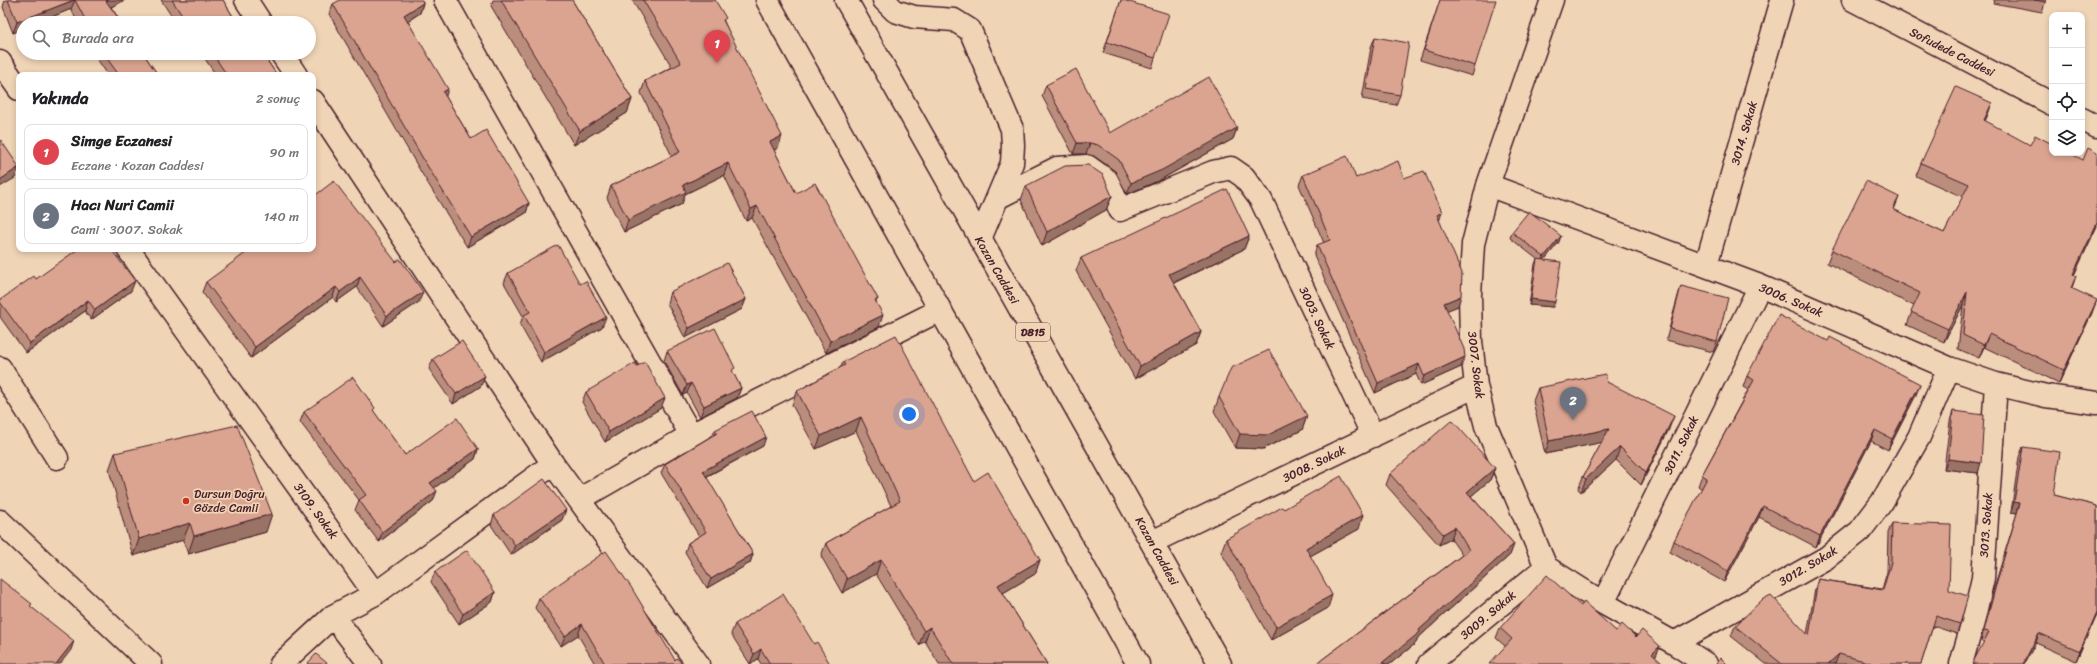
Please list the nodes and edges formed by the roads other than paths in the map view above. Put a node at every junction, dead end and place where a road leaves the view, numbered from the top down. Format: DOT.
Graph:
graph roads {
  1 [pos="246,0"];
  2 [pos="445,0"];
  3 [pos="767,0"];
  4 [pos="846,0"];
  5 [pos="884,0"];
  6 [pos="1552,0"];
  7 [pos="1782,0"];
  8 [pos="1853,0"];
  9 [pos="256,16"];
  10 [pos="286,60"];
  11 [pos="0,62"];
  12 [pos="294,72"];
  13 [pos="16,85"];
  14 [pos="2049,102"];
  15 [pos="316,106"];
  16 [pos="2084,120"];
  17 [pos="2097,127"];
  18 [pos="1488,185"];
  19 [pos="999,197"];
  20 [pos="980,239"];
  21 [pos="130,252"];
  22 [pos="1706,265"];
  23 [pos="1760,286"];
  24 [pos="940,310"];
  25 [pos="0,368"];
  26 [pos="1949,368"];
  27 [pos="1996,384"];
  28 [pos="1476,386"];
  29 [pos="2097,403"];
  30 [pos="691,435"];
  31 [pos="1373,436"];
  32 [pos="57,458"];
  33 [pos="553,464"];
  34 [pos="580,499"];
  35 [pos="0,521"];
  36 [pos="1152,542"];
  37 [pos="1546,567"];
  38 [pos="375,594"];
  39 [pos="1603,603"];
  40 [pos="333,616"];
  41 [pos="1674,643"];
  42 [pos="152,664"];
  43 [pos="281,664"];
  44 [pos="370,664"];
  45 [pos="698,664"];
  46 [pos="1138,664"];
  47 [pos="1220,664"];
  48 [pos="1430,664"];
  49 [pos="1706,664"];
  50 [pos="1961,664"];
  1 -- 9 [label="main road"];
  2 -- 30 [label="main road"];
  3 -- 24 [label="main road"];
  4 -- 20 [label="main road, Kozan Caddesi / D815"];
  5 -- 19 [label="main road"];
  6 -- 18 [label="main road, 3007. Sokak"];
  7 -- 22 [label="main road, 3014. Sokak"];
  8 -- 14 [label="main road, Sofudede Caddesi"];
  10 -- 12 [label="main road"];
  11 -- 13 [label="main road"];
  15 -- 33 [label="main road"];
  16 -- 17 [label="main road"];
  18 -- 22 [label="main road, 3006. Sokak"];
  18 -- 28 [label="main road, 3007. Sokak"];
  19 -- 20 [label="main road"];
  19 -- 31 [label="main road, 3003. Sokak"];
  20 -- 36 [label="main road, Kozan Caddesi / D815"];
  21 -- 38 [label="main road, 3109. Sokak"];
  22 -- 23 [label="main road, 3006. Sokak"];
  23 -- 26 [label="main road, 3006. Sokak"];
  23 -- 39 [label="main road, 3011. Sokak"];
  24 -- 30 [label="main road"];
  24 -- 46 [label="main road"];
  25 -- 32 [label="main road"];
  26 -- 27 [label="main road, 3006. Sokak"];
  26 -- 41 [label="main road, 3012. Sokak"];
  27 -- 29 [label="main road, 3006. Sokak"];
  27 -- 50 [label="main road, 3013. Sokak"];
  28 -- 31 [label="main road, 3008. Sokak"];
  28 -- 37 [label="main road, 3007. Sokak"];
  30 -- 34 [label="main road"];
  31 -- 36 [label="main road, 3008. Sokak"];
  33 -- 34 [label="main road"];
  33 -- 38 [label="main road"];
  34 -- 45 [label="main road"];
  35 -- 42 [label="main road"];
  36 -- 47 [label="main road, Kozan Caddesi / D815"];
  37 -- 39 [label="main road"];
  37 -- 48 [label="main road, 3009. Sokak"];
  38 -- 40 [label="main road"];
  39 -- 41 [label="main road"];
  40 -- 43 [label="main road"];
  40 -- 44 [label="main road"];
  41 -- 49 [label="main road"];
}
